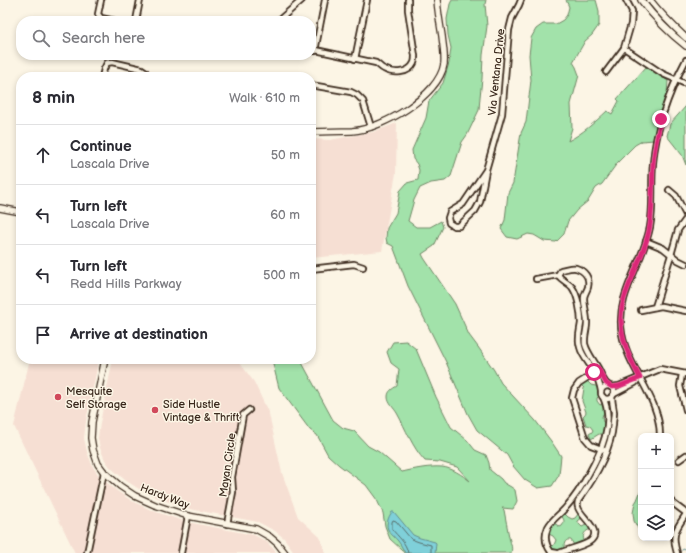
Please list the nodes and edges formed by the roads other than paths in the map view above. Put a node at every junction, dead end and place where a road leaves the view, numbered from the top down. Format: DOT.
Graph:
graph roads {
  1 [pos="101,0"];
  2 [pos="140,0"];
  3 [pos="302,0"];
  4 [pos="325,0"];
  5 [pos="367,0"];
  6 [pos="408,0"];
  7 [pos="437,0"];
  8 [pos="521,0"];
  9 [pos="626,0"];
  10 [pos="641,0"];
  11 [pos="650,0"];
  12 [pos="100,16"];
  13 [pos="137,16"];
  14 [pos="284,16"];
  15 [pos="316,38"];
  16 [pos="686,38"];
  17 [pos="686,46"];
  18 [pos="624,48"];
  19 [pos="316,51"];
  20 [pos="355,59"];
  21 [pos="686,60"];
  22 [pos="103,72"];
  23 [pos="146,72"];
  24 [pos="606,72"];
  25 [pos="675,80"];
  26 [pos="686,84"];
  27 [pos="316,85"];
  28 [pos="371,127"];
  29 [pos="316,132"];
  30 [pos="486,170"];
  31 [pos="669,190"];
  32 [pos="0,208"];
  33 [pos="16,211"];
  34 [pos="686,214"];
  35 [pos="686,219"];
  36 [pos="646,241"];
  37 [pos="671,255"];
  38 [pos="686,264"];
  39 [pos="316,268"];
  40 [pos="363,268"];
  41 [pos="558,276"];
  42 [pos="536,279"];
  43 [pos="655,307"];
  44 [pos="640,310"];
  45 [pos="686,312"];
  46 [pos="104,364"];
  47 [pos="597,371"];
  48 [pos="684,374"];
  49 [pos="640,378"];
  50 [pos="611,387"];
  51 [pos="601,391"];
  52 [pos="613,395"];
  53 [pos="603,397"];
  54 [pos="249,410"];
  55 [pos="686,410"];
  56 [pos="660,433"];
  57 [pos="603,450"];
  58 [pos="686,455"];
  59 [pos="679,460"];
  60 [pos="104,472"];
  61 [pos="674,504"];
  62 [pos="568,506"];
  63 [pos="578,509"];
  64 [pos="686,513"];
  65 [pos="188,516"];
  66 [pos="227,524"];
  67 [pos="87,553"];
  68 [pos="181,553"];
  69 [pos="285,553"];
  70 [pos="558,553"];
  71 [pos="677,553"];
  1 -- 12 [label="street"];
  2 -- 13 [label="street"];
  3 -- 14 [label="street"];
  4 -- 15 [label="street"];
  5 -- 20 [label="street"];
  6 -- 20 [label="street"];
  7 -- 28 [label="main road"];
  8 -- 30 [label="street, Via Ventana Drive"];
  9 -- 18 [label="street"];
  10 -- 17 [label="main road"];
  11 -- 16 [label="main road"];
  18 -- 24 [label="street"];
  18 -- 25 [label="street"];
  19 -- 20 [label="street"];
  21 -- 25 [label="street"];
  22 -- 23 [label="street"];
  25 -- 26 [label="street"];
  25 -- 36 [label="street"];
  27 -- 28 [label="street"];
  28 -- 29 [label="main road"];
  30 -- 30 [label="street, Via Ventana Drive"];
  31 -- 34 [label="street"];
  32 -- 33 [label="main road"];
  35 -- 37 [label="street"];
  36 -- 37 [label="street"];
  36 -- 49 [label="street"];
  37 -- 38 [label="street"];
  37 -- 43 [label="street"];
  39 -- 40 [label="street"];
  41 -- 42 [label="street"];
  41 -- 47 [label="street"];
  41 -- 47 [label="street"];
  43 -- 44 [label="street"];
  43 -- 45 [label="street"];
  46 -- 60 [label="main road, Hardy Way"];
  47 -- 50 [label="street"];
  47 -- 51 [label="street"];
  47 -- 57 [label="street"];
  48 -- 49 [label="street"];
  48 -- 55 [label="street"];
  49 -- 50 [label="street"];
  49 -- 52 [label="street"];
  49 -- 56 [label="street"];
  50 -- 51 [label="street"];
  50 -- 52 [label="street"];
  51 -- 53 [label="street"];
  52 -- 53 [label="street"];
  52 -- 57 [label="street"];
  53 -- 57 [label="street"];
  54 -- 66 [label="street, Mayan Circle"];
  57 -- 62 [label="street"];
  57 -- 63 [label="street"];
  58 -- 59 [label="street"];
  60 -- 65 [label="main road, Hardy Way"];
  60 -- 67 [label="street"];
  61 -- 64 [label="street"];
  62 -- 63 [label="street"];
  62 -- 70 [label="street"];
  63 -- 70 [label="street"];
  64 -- 71 [label="street"];
  65 -- 66 [label="main road, Hardy Way"];
  65 -- 68 [label="street"];
  66 -- 69 [label="main road, Hardy Way"];
}
